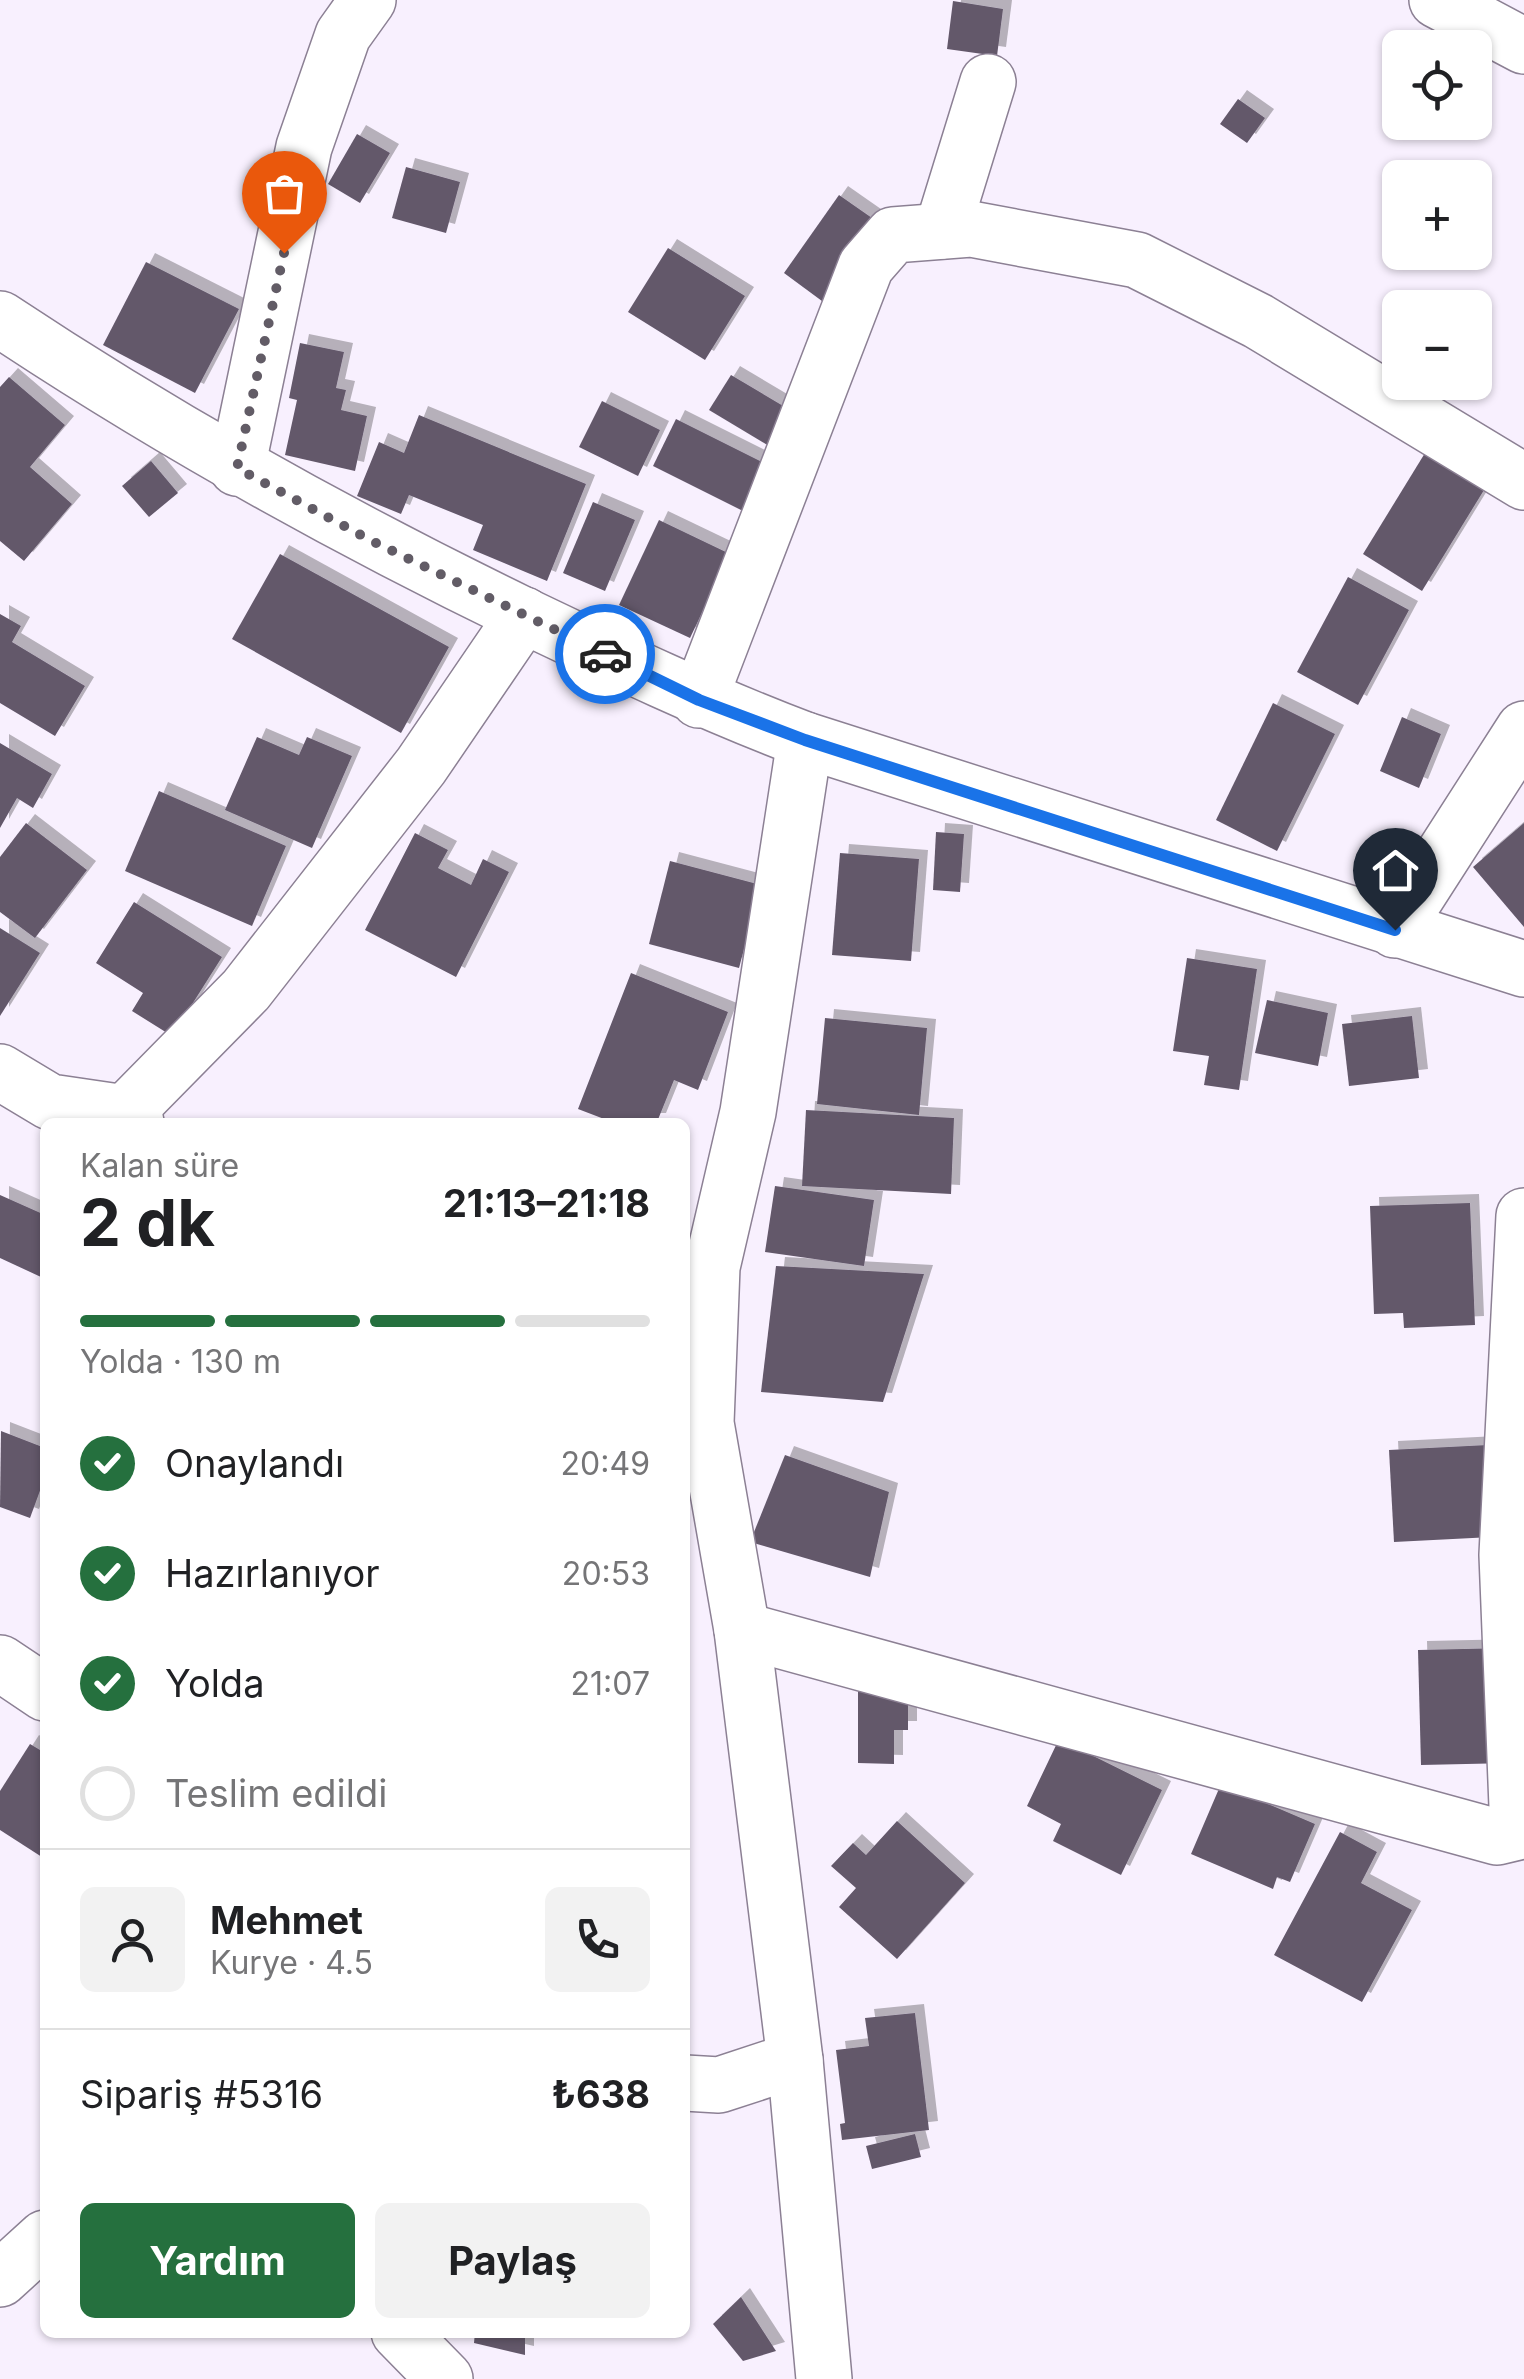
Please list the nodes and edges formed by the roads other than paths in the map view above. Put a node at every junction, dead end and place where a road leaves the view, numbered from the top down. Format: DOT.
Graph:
graph roads {
  1 [pos="368,0"];
  2 [pos="1437,0"];
  3 [pos="1524,46"];
  4 [pos="988,82"];
  5 [pos="942,231"];
  6 [pos="0,319"];
  7 [pos="237,468"];
  8 [pos="1524,482"];
  9 [pos="524,615"];
  10 [pos="699,700"];
  11 [pos="1524,728"];
  12 [pos="805,740"];
  13 [pos="1395,930"];
  14 [pos="1524,969"];
  15 [pos="0,1072"];
  16 [pos="130,1118"];
  17 [pos="1524,1216"];
  18 [pos="1516,1555"];
  19 [pos="742,1630"];
  20 [pos="0,1664"];
  21 [pos="40,1690"];
  22 [pos="795,2060"];
  23 [pos="690,2083"];
  24 [pos="40,2243"];
  25 [pos="0,2280"];
  26 [pos="405,2338"];
  27 [pos="446,2379"];
  28 [pos="824,2379"];
  1 -- 7 [label="street"];
  2 -- 3 [label="street"];
  4 -- 5 [label="street"];
  5 -- 8 [label="street"];
  5 -- 10 [label="street"];
  6 -- 7 [label="street"];
  7 -- 9 [label="street"];
  9 -- 10 [label="street"];
  9 -- 16 [label="street"];
  10 -- 12 [label="street"];
  11 -- 13 [label="street"];
  12 -- 13 [label="street"];
  12 -- 19 [label="street"];
  13 -- 14 [label="street"];
  15 -- 16 [label="street"];
  17 -- 18 [label="street"];
  18 -- 19 [label="street"];
  19 -- 22 [label="street"];
  20 -- 21 [label="street"];
  22 -- 23 [label="street"];
  22 -- 28 [label="street"];
  24 -- 25 [label="street"];
  26 -- 27 [label="street"];
}
